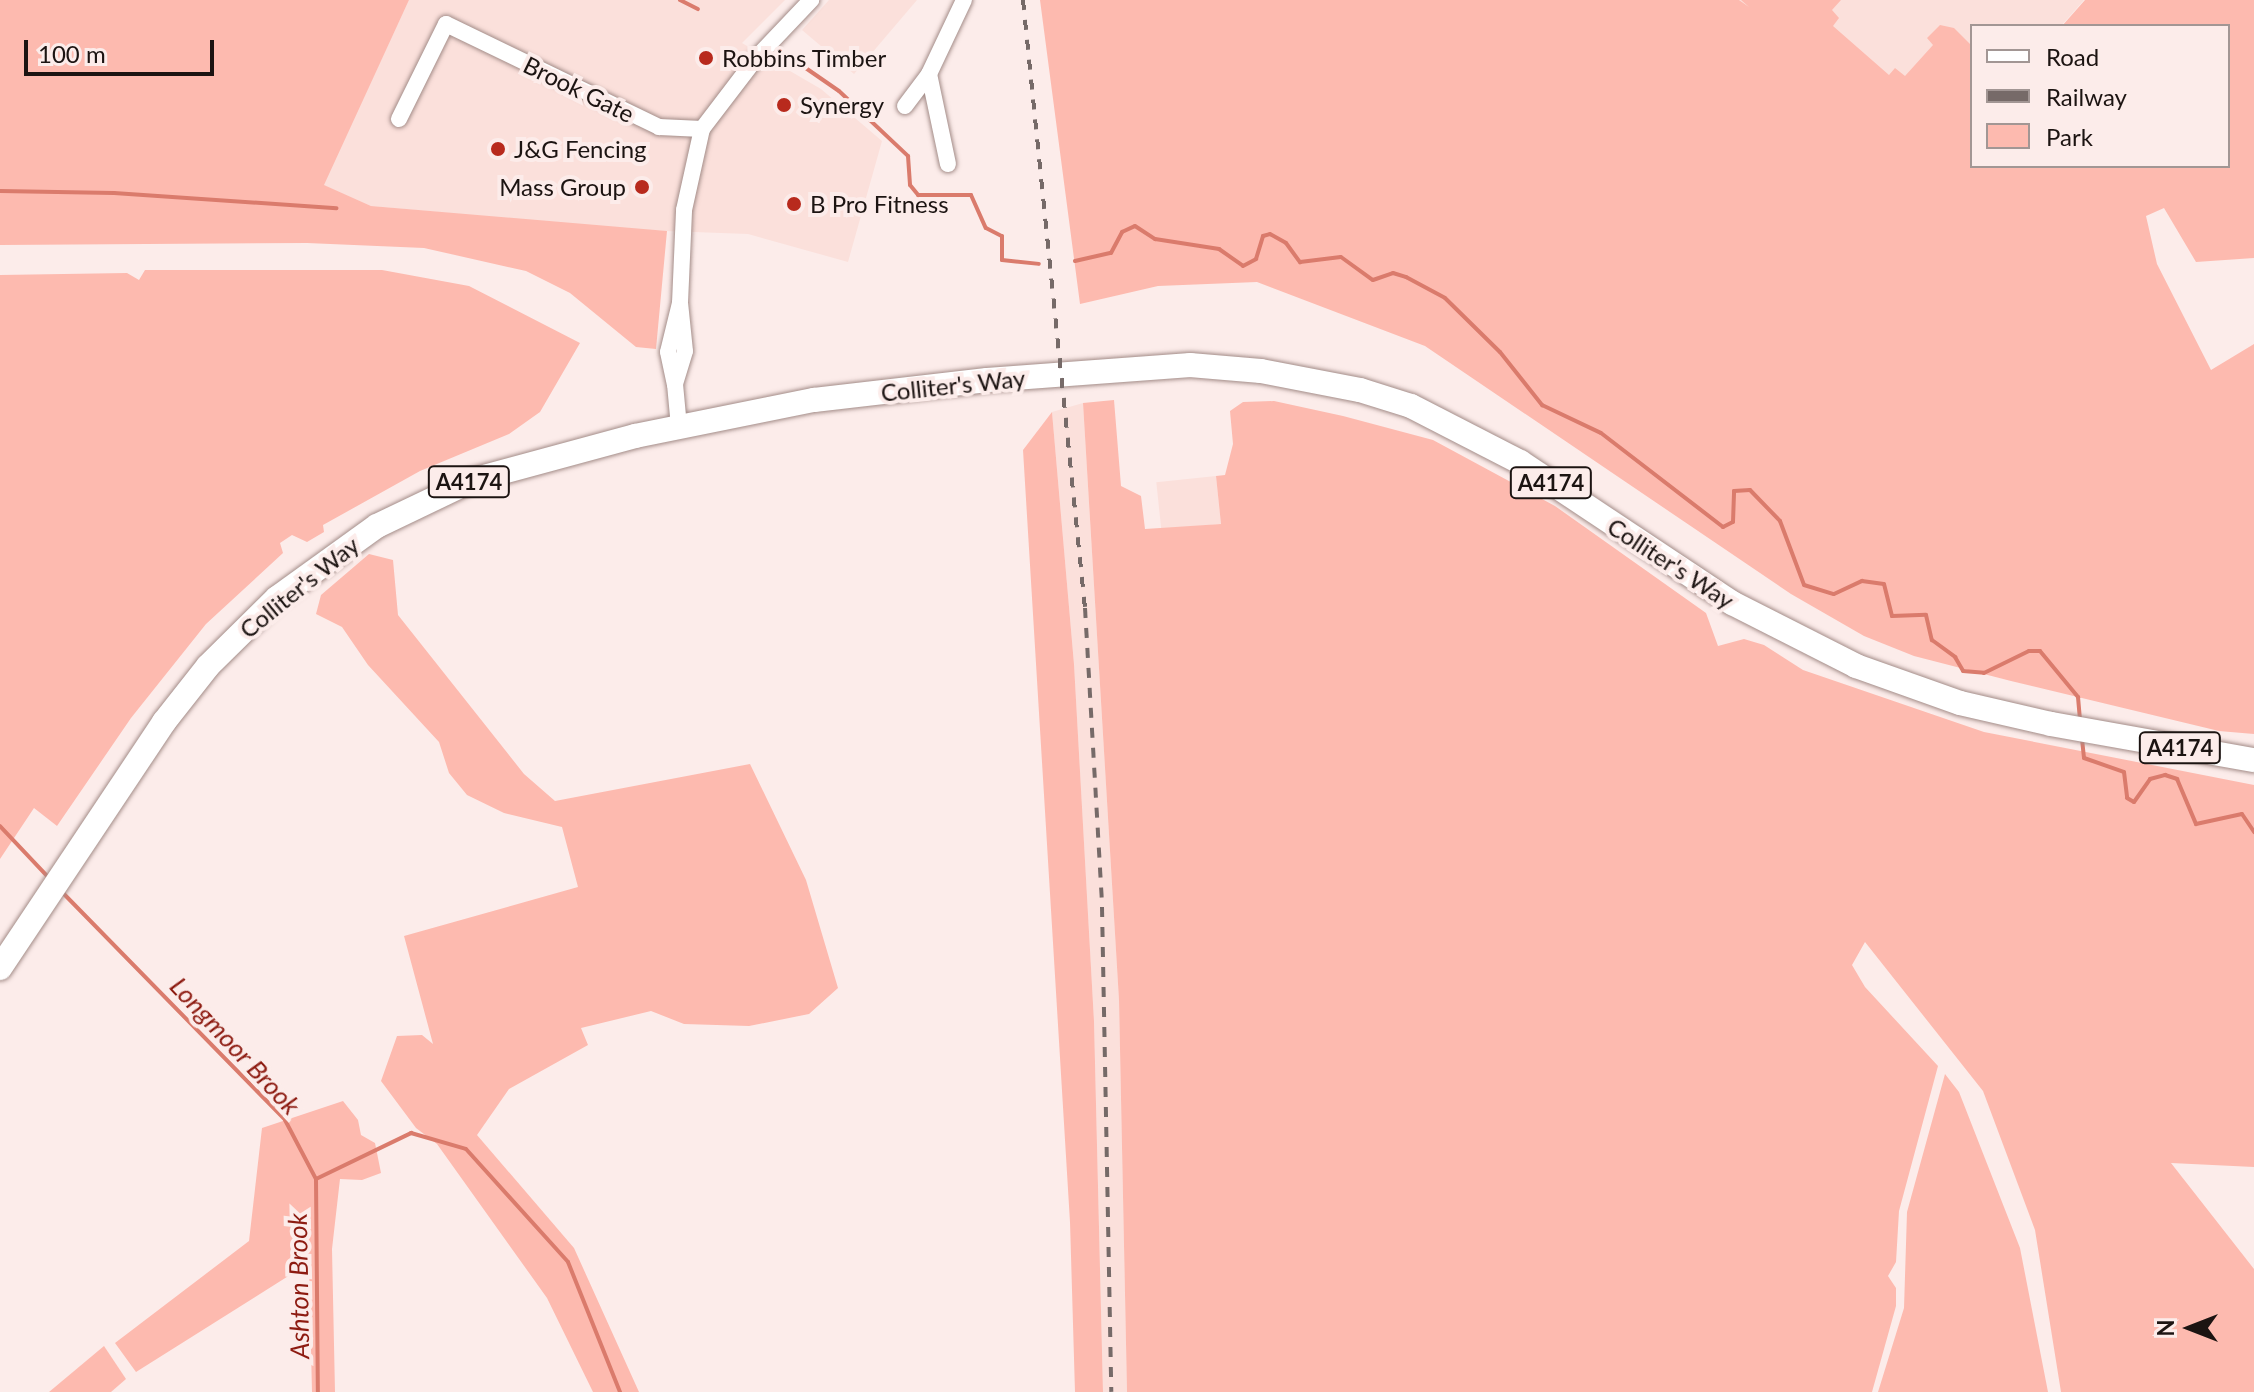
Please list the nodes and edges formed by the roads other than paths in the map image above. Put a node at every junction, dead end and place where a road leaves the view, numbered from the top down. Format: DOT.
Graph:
graph roads {
  1 [pos="811,0"];
  2 [pos="964,0"];
  3 [pos="929,74"];
  4 [pos="905,106"];
  5 [pos="399,119"];
  6 [pos="702,129"];
  7 [pos="948,164"];
  8 [pos="679,427"];
  9 [pos="2254,760"];
  10 [pos="0,968"];
  1 -- 6 [label="street"];
  2 -- 3 [label="street"];
  3 -- 4 [label="street"];
  3 -- 7 [label="street"];
  5 -- 6 [label="street, Brook Gate"];
  6 -- 8 [label="street"];
  8 -- 9 [label="highway, Colliter's Way / A4174"];
  8 -- 10 [label="highway, Colliter's Way / A4174"];
}
